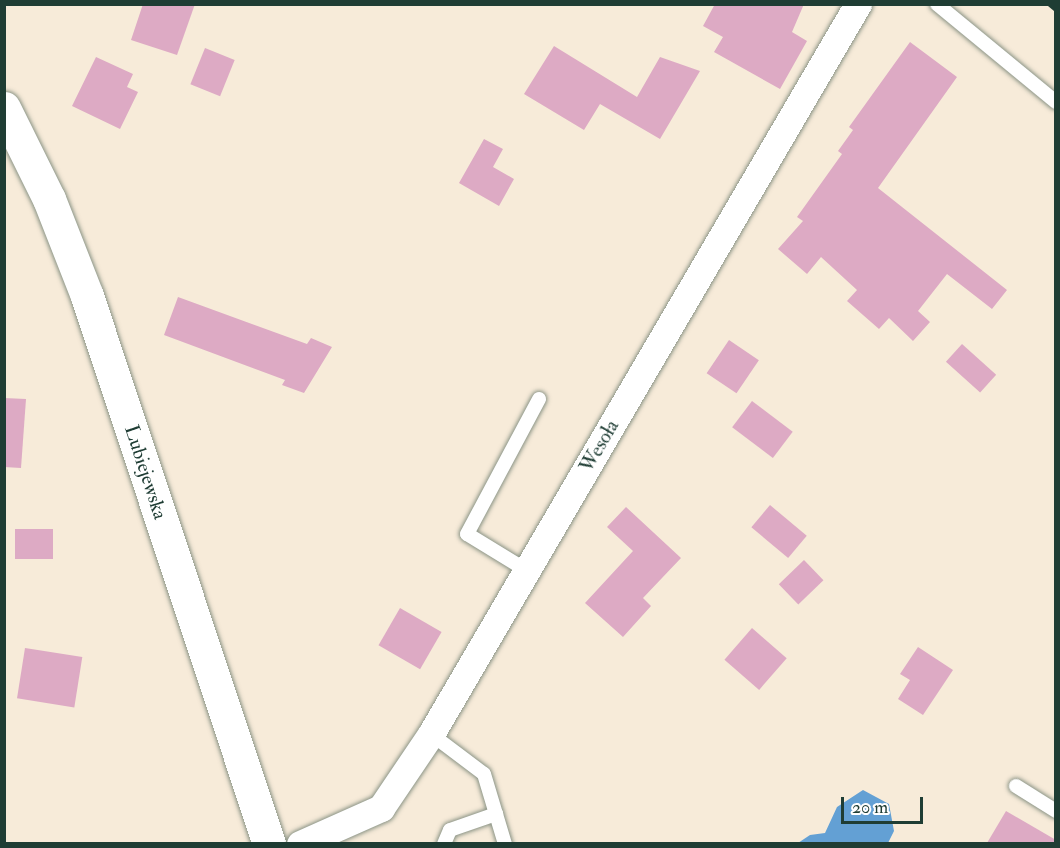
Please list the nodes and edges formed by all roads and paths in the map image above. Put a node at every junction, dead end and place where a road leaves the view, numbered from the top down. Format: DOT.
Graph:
graph roads {
  1 [pos="858,4"];
  2 [pos="937,4"];
  3 [pos="1056,102"];
  4 [pos="4,108"];
  5 [pos="539,399"];
  6 [pos="526,570"];
  7 [pos="431,734"];
  8 [pos="1017,786"];
  9 [pos="1056,811"];
  10 [pos="496,814"];
  11 [pos="269,843"];
  12 [pos="300,843"];
  13 [pos="444,843"];
  14 [pos="505,843"];
  1 -- 6 [label="street, Wesoła"];
  2 -- 3 [label="lane"];
  4 -- 11 [label="main road, Lubiejewska"];
  5 -- 6 [label="lane"];
  6 -- 7 [label="street, Wesoła"];
  7 -- 10 [label="lane"];
  7 -- 12 [label="street, Wesoła"];
  8 -- 9 [label="lane"];
  10 -- 13 [label="lane"];
  10 -- 14 [label="lane"];
}
